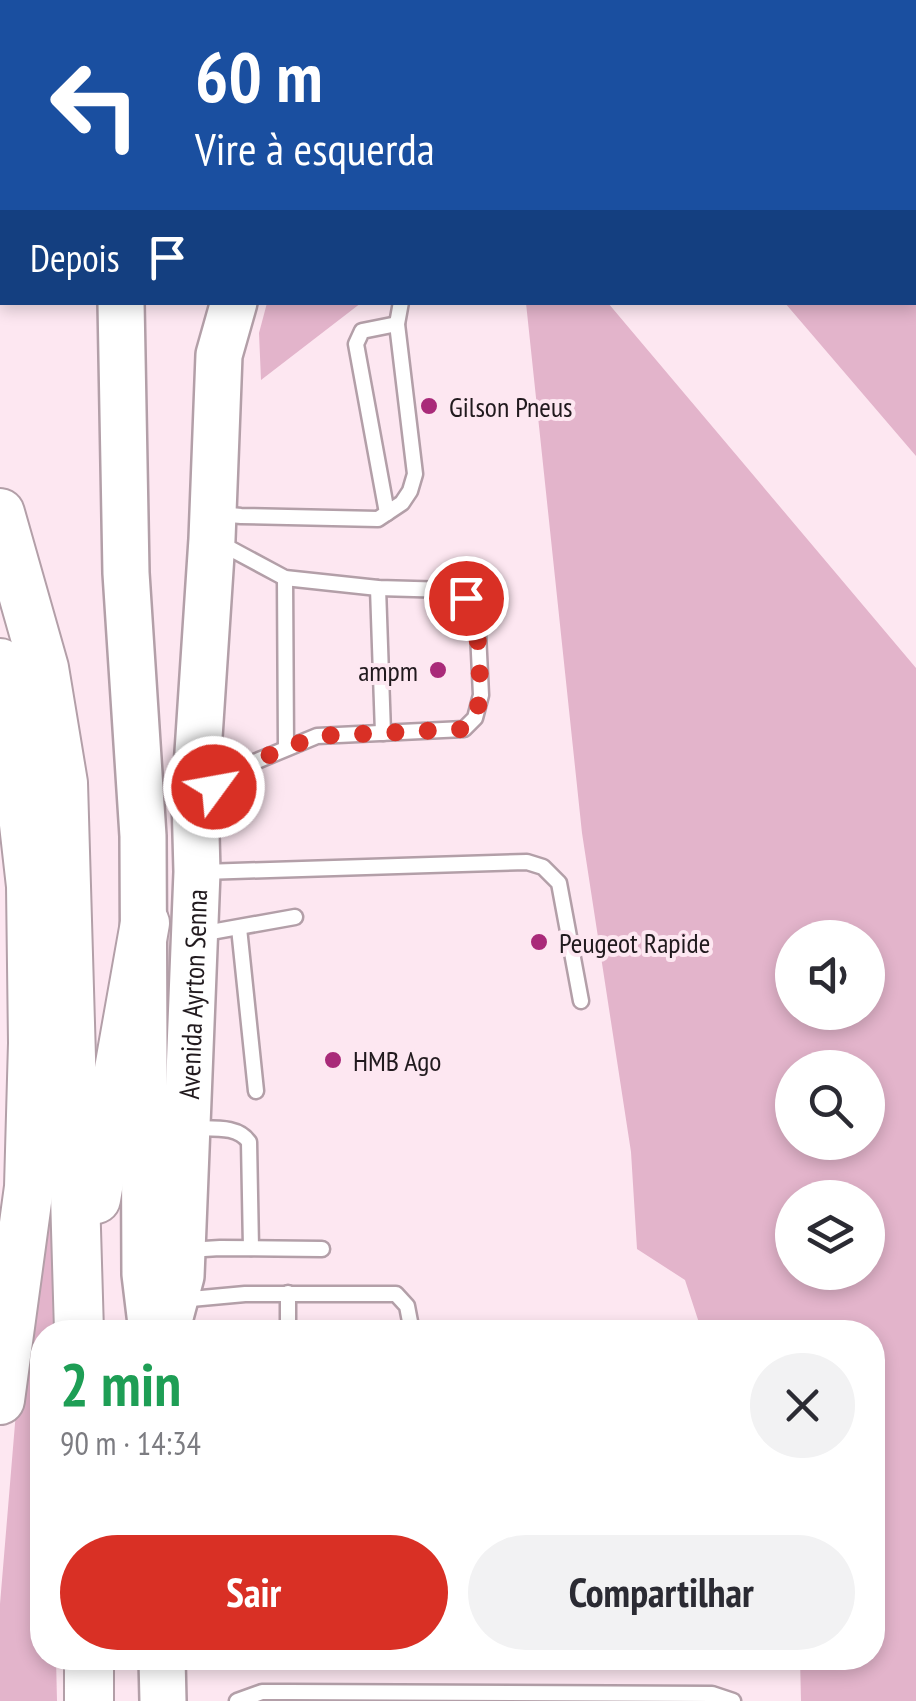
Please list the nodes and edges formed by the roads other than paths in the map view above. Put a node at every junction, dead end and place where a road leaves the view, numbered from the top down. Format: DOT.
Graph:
graph roads {
  1 [pos="121,305"];
  2 [pos="233,305"];
  3 [pos="401,305"];
  4 [pos="397,324"];
  5 [pos="0,513"];
  6 [pos="388,513"];
  7 [pos="212,526"];
  8 [pos="286,578"];
  9 [pos="378,588"];
  10 [pos="0,663"];
  11 [pos="382,734"];
  12 [pos="286,748"];
  13 [pos="195,798"];
  14 [pos="197,872"];
  15 [pos="295,917"];
  16 [pos="145,924"];
  17 [pos="239,928"];
  18 [pos="194,934"];
  19 [pos="581,1000"];
  20 [pos="256,1091"];
  21 [pos="187,1128"];
  22 [pos="251,1248"];
  23 [pos="322,1249"];
  24 [pos="182,1250"];
  25 [pos="288,1294"];
  26 [pos="79,1317"];
  27 [pos="163,1320"];
  28 [pos="165,1320"];
  29 [pos="170,1320"];
  30 [pos="288,1320"];
  31 [pos="410,1320"];
  32 [pos="0,1400"];
  33 [pos="89,1670"];
  34 [pos="162,1670"];
  35 [pos="239,1700"];
  36 [pos="90,1701"];
  37 [pos="163,1701"];
  38 [pos="733,1701"];
  1 -- 16 [label="highway, Avenida Ayrton Senna"];
  2 -- 7 [label="highway, Avenida Ayrton Senna"];
  3 -- 4 [label="lane"];
  4 -- 6 [label="lane"];
  4 -- 6 [label="lane"];
  5 -- 26 [label="highway"];
  6 -- 7 [label="lane"];
  7 -- 8 [label="lane"];
  7 -- 13 [label="highway, Avenida Ayrton Senna"];
  8 -- 9 [label="lane"];
  8 -- 12 [label="lane"];
  9 -- 11 [label="lane"];
  9 -- 11 [label="lane"];
  10 -- 32 [label="highway"];
  11 -- 12 [label="lane"];
  12 -- 13 [label="lane"];
  13 -- 14 [label="highway, Avenida Ayrton Senna"];
  14 -- 18 [label="highway, Avenida Ayrton Senna"];
  14 -- 19 [label="lane"];
  15 -- 17 [label="lane"];
  16 -- 26 [label="highway"];
  16 -- 27 [label="highway, Avenida Ayrton Senna"];
  17 -- 18 [label="lane"];
  17 -- 20 [label="lane"];
  18 -- 21 [label="highway, Avenida Ayrton Senna"];
  21 -- 22 [label="lane"];
  21 -- 24 [label="highway, Avenida Ayrton Senna"];
  22 -- 23 [label="lane"];
  22 -- 24 [label="lane"];
  24 -- 28 [label="highway, Avenida Ayrton Senna"];
  25 -- 29 [label="lane"];
  25 -- 30 [label="lane"];
  25 -- 31 [label="lane"];
  33 -- 36 [label="highway"];
  34 -- 37 [label="highway"];
  35 -- 38 [label="lane"];
}
